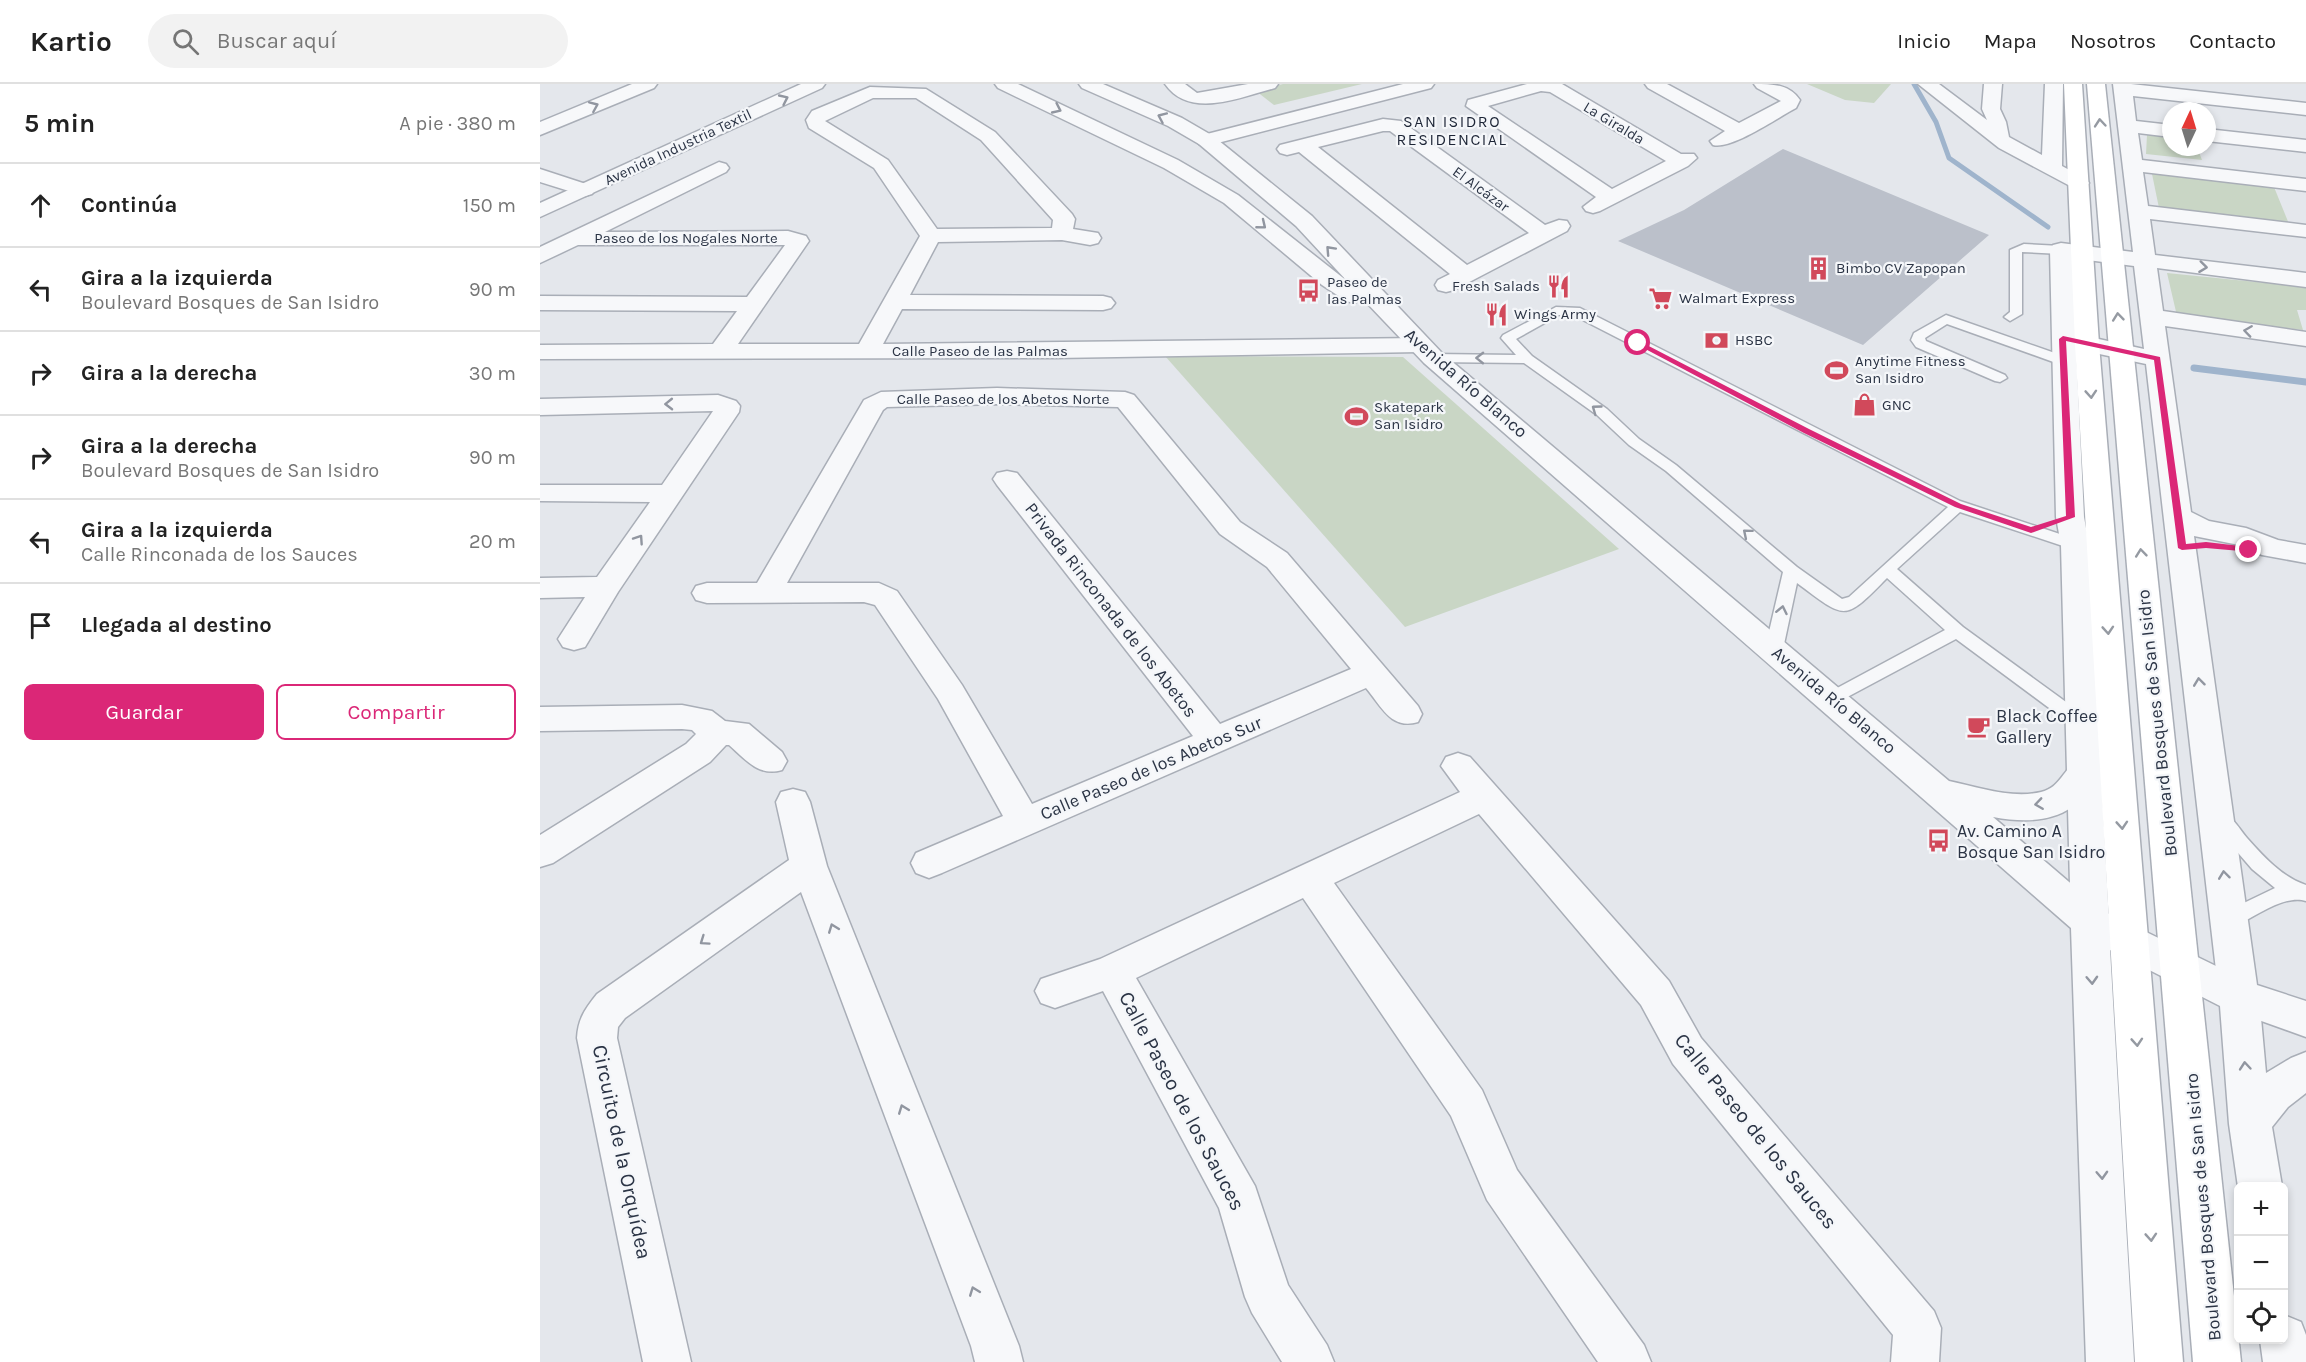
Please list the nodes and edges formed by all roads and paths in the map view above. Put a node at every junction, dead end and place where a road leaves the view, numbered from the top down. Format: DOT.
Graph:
graph roads {
  1 [pos="648,84"];
  2 [pos="779,84"];
  3 [pos="816,84"];
  4 [pos="1004,84"];
  5 [pos="1088,84"];
  6 [pos="1174,84"];
  7 [pos="1269,84"];
  8 [pos="1396,84"];
  9 [pos="1425,84"];
  10 [pos="1477,84"];
  11 [pos="1654,84"];
  12 [pos="1763,84"];
  13 [pos="1927,84"];
  14 [pos="1993,84"];
  15 [pos="2054,84"];
  16 [pos="2073,84"];
  17 [pos="2114,86"];
  18 [pos="1502,91"];
  19 [pos="1255,105"];
  20 [pos="1310,108"];
  21 [pos="2306,109"];
  22 [pos="2127,126"];
  23 [pos="540,129"];
  24 [pos="2162,130"];
  25 [pos="1740,131"];
  26 [pos="1198,135"];
  27 [pos="1345,135"];
  28 [pos="2216,136"];
  29 [pos="2000,139"];
  30 [pos="1720,141"];
  31 [pos="2306,146"];
  32 [pos="2133,165"];
  33 [pos="719,168"];
  34 [pos="2052,170"];
  35 [pos="540,175"];
  36 [pos="562,183"];
  37 [pos="2079,183"];
  38 [pos="2306,185"];
  39 [pos="1264,189"];
  40 [pos="585,190"];
  41 [pos="540,193"];
  42 [pos="1611,198"];
  43 [pos="1231,199"];
  44 [pos="1592,207"];
  45 [pos="540,211"];
  46 [pos="2139,211"];
  47 [pos="2306,231"];
  48 [pos="1062,234"];
  49 [pos="931,236"];
  50 [pos="1090,238"];
  51 [pos="574,239"];
  52 [pos="2071,251"];
  53 [pos="540,256"];
  54 [pos="2112,256"];
  55 [pos="2145,260"];
  56 [pos="2306,280"];
  57 [pos="896,302"];
  58 [pos="540,303"];
  59 [pos="1103,303"];
  60 [pos="753,304"];
  61 [pos="2010,317"];
  62 [pos="2152,317"];
  63 [pos="1398,324"];
  64 [pos="909,326"];
  65 [pos="2306,339"];
  66 [pos="2071,348"];
  67 [pos="721,351"];
  68 [pos="867,351"];
  69 [pos="1019,351"];
  70 [pos="1055,351"];
  71 [pos="1426,351"];
  72 [pos="2121,351"];
  73 [pos="540,352"];
  74 [pos="1527,359"];
  75 [pos="2157,359"];
  76 [pos="2000,378"];
  77 [pos="996,396"];
  78 [pos="1039,396"];
  79 [pos="540,407"];
  80 [pos="1008,479"];
  81 [pos="540,493"];
  82 [pos="670,494"];
  83 [pos="1958,506"];
  84 [pos="2178,517"];
  85 [pos="2031,530"];
  86 [pos="2073,531"];
  87 [pos="2182,548"];
  88 [pos="2272,548"];
  89 [pos="2306,554"];
  90 [pos="1887,569"];
  91 [pos="1791,571"];
  92 [pos="606,587"];
  93 [pos="540,588"];
  94 [pos="707,593"];
  95 [pos="766,593"];
  96 [pos="1957,631"];
  97 [pos="574,639"];
  98 [pos="1774,649"];
  99 [pos="1372,673"];
  100 [pos="1832,698"];
  101 [pos="1406,714"];
  102 [pos="540,719"];
  103 [pos="2082,723"];
  104 [pos="718,733"];
  105 [pos="1215,741"];
  106 [pos="770,761"];
  107 [pos="1458,766"];
  108 [pos="2085,772"];
  109 [pos="1941,792"];
  110 [pos="1484,796"];
  111 [pos="793,802"];
  112 [pos="2216,814"];
  113 [pos="1024,822"];
  114 [pos="540,854"];
  115 [pos="929,863"];
  116 [pos="809,866"];
  117 [pos="1310,878"];
  118 [pos="2302,892"];
  119 [pos="2229,919"];
  120 [pos="2090,922"];
  121 [pos="2130,942"];
  122 [pos="2181,967"];
  123 [pos="1112,971"];
  124 [pos="1055,991"];
  125 [pos="2239,996"];
  126 [pos="2306,1019"];
  127 [pos="2306,1071"];
  128 [pos="2250,1124"];
  129 [pos="2259,1182"];
  130 [pos="2284,1344"];
  131 [pos="667,1362"];
  132 [pos="999,1362"];
  133 [pos="1310,1362"];
  134 [pos="1627,1362"];
  135 [pos="1916,1362"];
  136 [pos="2110,1362"];
  137 [pos="2159,1362"];
  138 [pos="2217,1362"];
  139 [pos="2287,1362"];
  23 -- 1 [label="street, one-way"];
  2 -- 36 [label="street, Avenida Industria Textil"];
  40 -- 3 [label="street, Avenida Industria Textil, one-way"];
  4 -- 43 [label="street, Avenida Río Blanco, one-way"];
  26 -- 5 [label="street, Avenida Río Blanco, one-way"];
  6 -- 19 [label="street"];
  7 -- 19 [label="street"];
  8 -- 20 [label="street"];
  9 -- 20 [label="street"];
  10 -- 18 [label="street"];
  11 -- 25 [label="street"];
  12 -- 25 [label="street"];
  13 -- 29 [label="street"];
  14 -- 29 [label="street"];
  15 -- 34 [label="street"];
  16 -- 37 [label="main road"];
  17 -- 21 [label="street"];
  17 -- 22 [label="street"];
  54 -- 17 [label="main road, Boulevard Bosques de San Isidro, one-way"];
  18 -- 42 [label="street, La Giralda"];
  18 -- 42 [label="street, La Giralda"];
  19 -- 20 [label="street"];
  19 -- 26 [label="street"];
  20 -- 26 [label="street"];
  20 -- 27 [label="street"];
  22 -- 24 [label="street"];
  22 -- 32 [label="street"];
  25 -- 30 [label="street"];
  26 -- 39 [label="street, Avenida Río Blanco"];
  27 -- 27 [label="street, El Alcázar"];
  28 -- 31 [label="street"];
  29 -- 34 [label="street"];
  32 -- 38 [label="street"];
  32 -- 46 [label="street"];
  33 -- 51 [label="street"];
  34 -- 37 [label="street"];
  35 -- 36 [label="street"];
  36 -- 40 [label="street"];
  36 -- 41 [label="street, Avenida Industria Textil"];
  37 -- 52 [label="main road"];
  39 -- 43 [label="street"];
  63 -- 39 [label="street, Avenida Río Blanco, one-way"];
  40 -- 45 [label="street, Avenida Industria Textil"];
  42 -- 44 [label="street, La Giralda"];
  43 -- 63 [label="street, Avenida Río Blanco, one-way"];
  46 -- 47 [label="street"];
  46 -- 55 [label="street"];
  48 -- 49 [label="street"];
  48 -- 49 [label="street"];
  48 -- 50 [label="street"];
  49 -- 57 [label="street"];
  51 -- 53 [label="street"];
  51 -- 60 [label="street, Paseo de los Nogales Norte"];
  52 -- 54 [label="street"];
  52 -- 61 [label="lane"];
  52 -- 66 [label="street"];
  54 -- 55 [label="street"];
  72 -- 54 [label="main road, Boulevard Bosques de San Isidro, one-way"];
  55 -- 56 [label="street, one-way"];
  55 -- 62 [label="street"];
  57 -- 64 [label="street"];
  57 -- 68 [label="street"];
  58 -- 60 [label="street"];
  59 -- 64 [label="street"];
  60 -- 67 [label="street"];
  65 -- 62 [label="street, one-way"];
  62 -- 75 [label="street"];
  63 -- 71 [label="street, Avenida Río Blanco"];
  64 -- 68 [label="street, Calle Paseo de las Palmas"];
  64 -- 69 [label="street, Calle Paseo de las Palmas"];
  66 -- 72 [label="street"];
  66 -- 76 [label="lane"];
  66 -- 86 [label="street"];
  66 -- 121 [label="main road, one-way"];
  67 -- 68 [label="street, Calle Paseo de las Palmas"];
  67 -- 73 [label="street, Calle Paseo de las Palmas"];
  69 -- 70 [label="street, Calle Paseo de las Palmas"];
  69 -- 77 [label="street"];
  70 -- 71 [label="street, Calle Paseo de las Palmas"];
  70 -- 78 [label="street"];
  74 -- 71 [label="lane, one-way"];
  71 -- 98 [label="street, Avenida Río Blanco"];
  72 -- 75 [label="street"];
  122 -- 72 [label="main road, Boulevard Bosques de San Isidro, one-way"];
  74 -- 83 [label="lane"];
  91 -- 74 [label="lane, one-way"];
  75 -- 84 [label="street"];
  77 -- 78 [label="street, Calle Paseo de los Abetos Norte"];
  77 -- 95 [label="street, Calle Paseo de los Abetos Norte"];
  78 -- 99 [label="street, Calle Paseo de los Abetos Norte"];
  82 -- 79 [label="street, one-way"];
  80 -- 105 [label="street, Privada Rinconada de los Abetos"];
  81 -- 82 [label="street"];
  92 -- 82 [label="street, one-way"];
  83 -- 85 [label="lane"];
  83 -- 90 [label="lane"];
  84 -- 87 [label="street"];
  84 -- 88 [label="street"];
  85 -- 86 [label="lane"];
  85 -- 86 [label="lane"];
  86 -- 103 [label="street"];
  87 -- 88 [label="street"];
  112 -- 87 [label="street, one-way"];
  88 -- 89 [label="street"];
  90 -- 91 [label="lane"];
  90 -- 96 [label="lane"];
  98 -- 91 [label="lane, one-way"];
  92 -- 93 [label="street"];
  92 -- 97 [label="street"];
  94 -- 95 [label="street"];
  95 -- 113 [label="street"];
  96 -- 100 [label="lane"];
  96 -- 103 [label="lane"];
  98 -- 100 [label="street, Avenida Río Blanco"];
  99 -- 101 [label="street"];
  99 -- 105 [label="street, Calle Paseo de los Abetos Sur"];
  100 -- 109 [label="street, Avenida Río Blanco"];
  102 -- 104 [label="street"];
  103 -- 108 [label="street"];
  104 -- 106 [label="street"];
  104 -- 114 [label="street"];
  105 -- 113 [label="street, Calle Paseo de los Abetos Sur"];
  107 -- 110 [label="street, Calle Paseo de los Sauces"];
  108 -- 109 [label="street, one-way"];
  108 -- 120 [label="street"];
  109 -- 120 [label="street, Avenida Río Blanco"];
  110 -- 117 [label="street, Calle Paseo de los Sauces"];
  110 -- 135 [label="street, Calle Paseo de los Sauces"];
  111 -- 116 [label="street"];
  112 -- 118 [label="lane"];
  119 -- 112 [label="street, one-way"];
  113 -- 115 [label="street, Calle Paseo de los Abetos Sur"];
  116 -- 131 [label="street, Circuito de la Orquídea, one-way"];
  132 -- 116 [label="street, one-way"];
  117 -- 123 [label="street, Calle Paseo de los Sauces"];
  117 -- 134 [label="street"];
  118 -- 119 [label="lane"];
  119 -- 125 [label="street"];
  120 -- 121 [label="street, Avenida Río Blanco"];
  120 -- 136 [label="street, one-way"];
  121 -- 122 [label="street, Avenida Río Blanco"];
  121 -- 137 [label="main road, one-way"];
  122 -- 125 [label="street, Avenida Río Blanco"];
  122 -- 138 [label="main road, Boulevard Bosques de San Isidro"];
  123 -- 124 [label="street, Calle Paseo de los Sauces"];
  123 -- 133 [label="street, Calle Paseo de los Sauces"];
  125 -- 126 [label="street, Avenida Río Blanco"];
  128 -- 125 [label="street, one-way"];
  127 -- 128 [label="street"];
  128 -- 129 [label="street"];
  130 -- 139 [label="street"];
}
